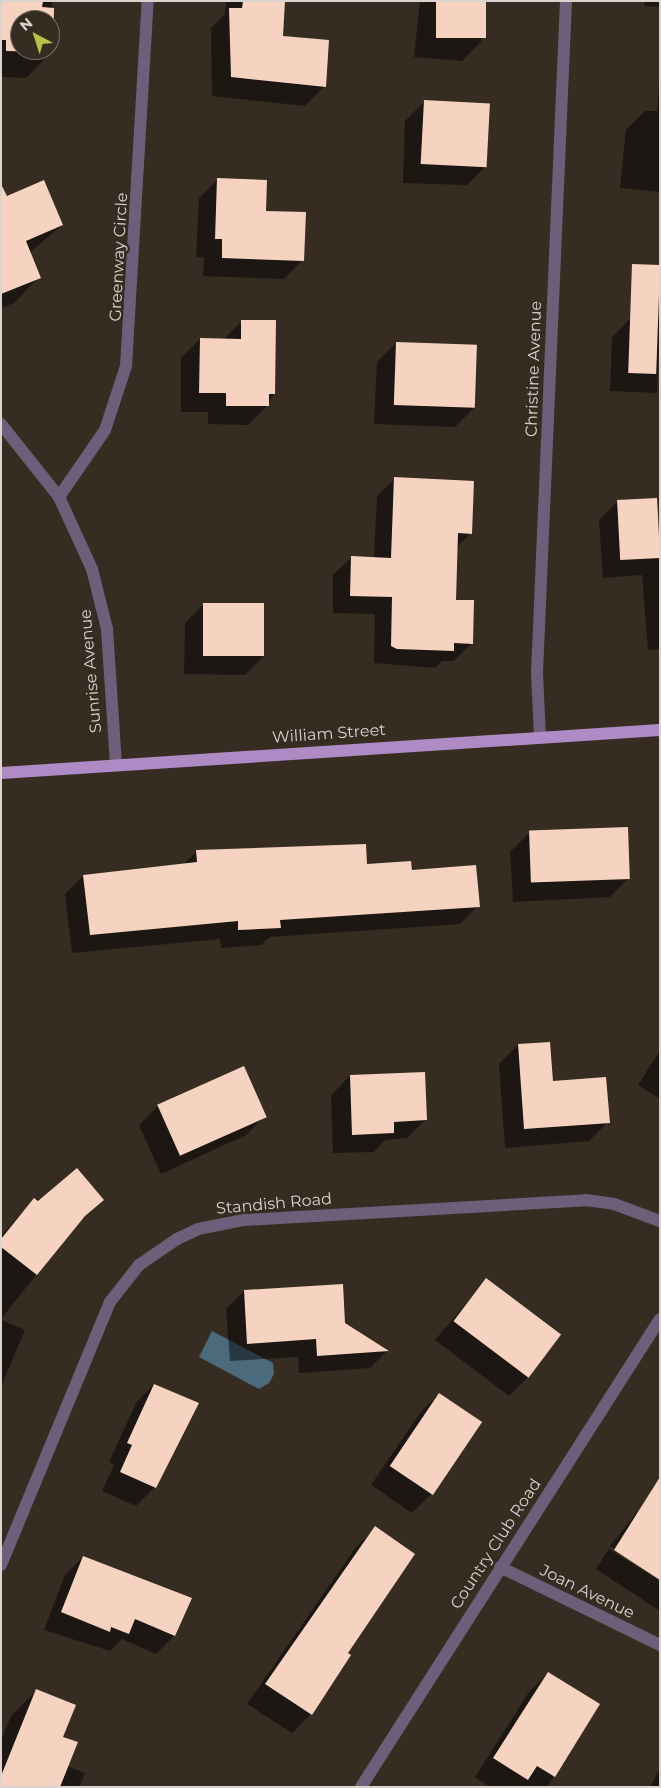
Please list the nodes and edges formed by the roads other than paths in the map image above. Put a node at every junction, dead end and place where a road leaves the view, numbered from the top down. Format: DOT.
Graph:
graph roads {
  1 [pos="148,1"];
  2 [pos="566,1"];
  3 [pos="1,424"];
  4 [pos="59,497"];
  5 [pos="660,730"];
  6 [pos="540,738"];
  7 [pos="116,764"];
  8 [pos="1,773"];
  9 [pos="660,1221"];
  10 [pos="660,1320"];
  11 [pos="1,1565"];
  12 [pos="500,1567"];
  13 [pos="660,1645"];
  14 [pos="361,1787"];
  1 -- 4 [label="street, Greenway Circle"];
  2 -- 6 [label="street, Christine Avenue"];
  3 -- 4 [label="street, Sunrise Avenue"];
  4 -- 7 [label="street, Sunrise Avenue"];
  5 -- 6 [label="main road, William Street"];
  6 -- 7 [label="main road, William Street"];
  7 -- 8 [label="main road, William Street"];
  9 -- 11 [label="street, Standish Road"];
  10 -- 12 [label="street, Country Club Road"];
  12 -- 13 [label="street, Joan Avenue"];
  12 -- 14 [label="street, Country Club Road"];
}
